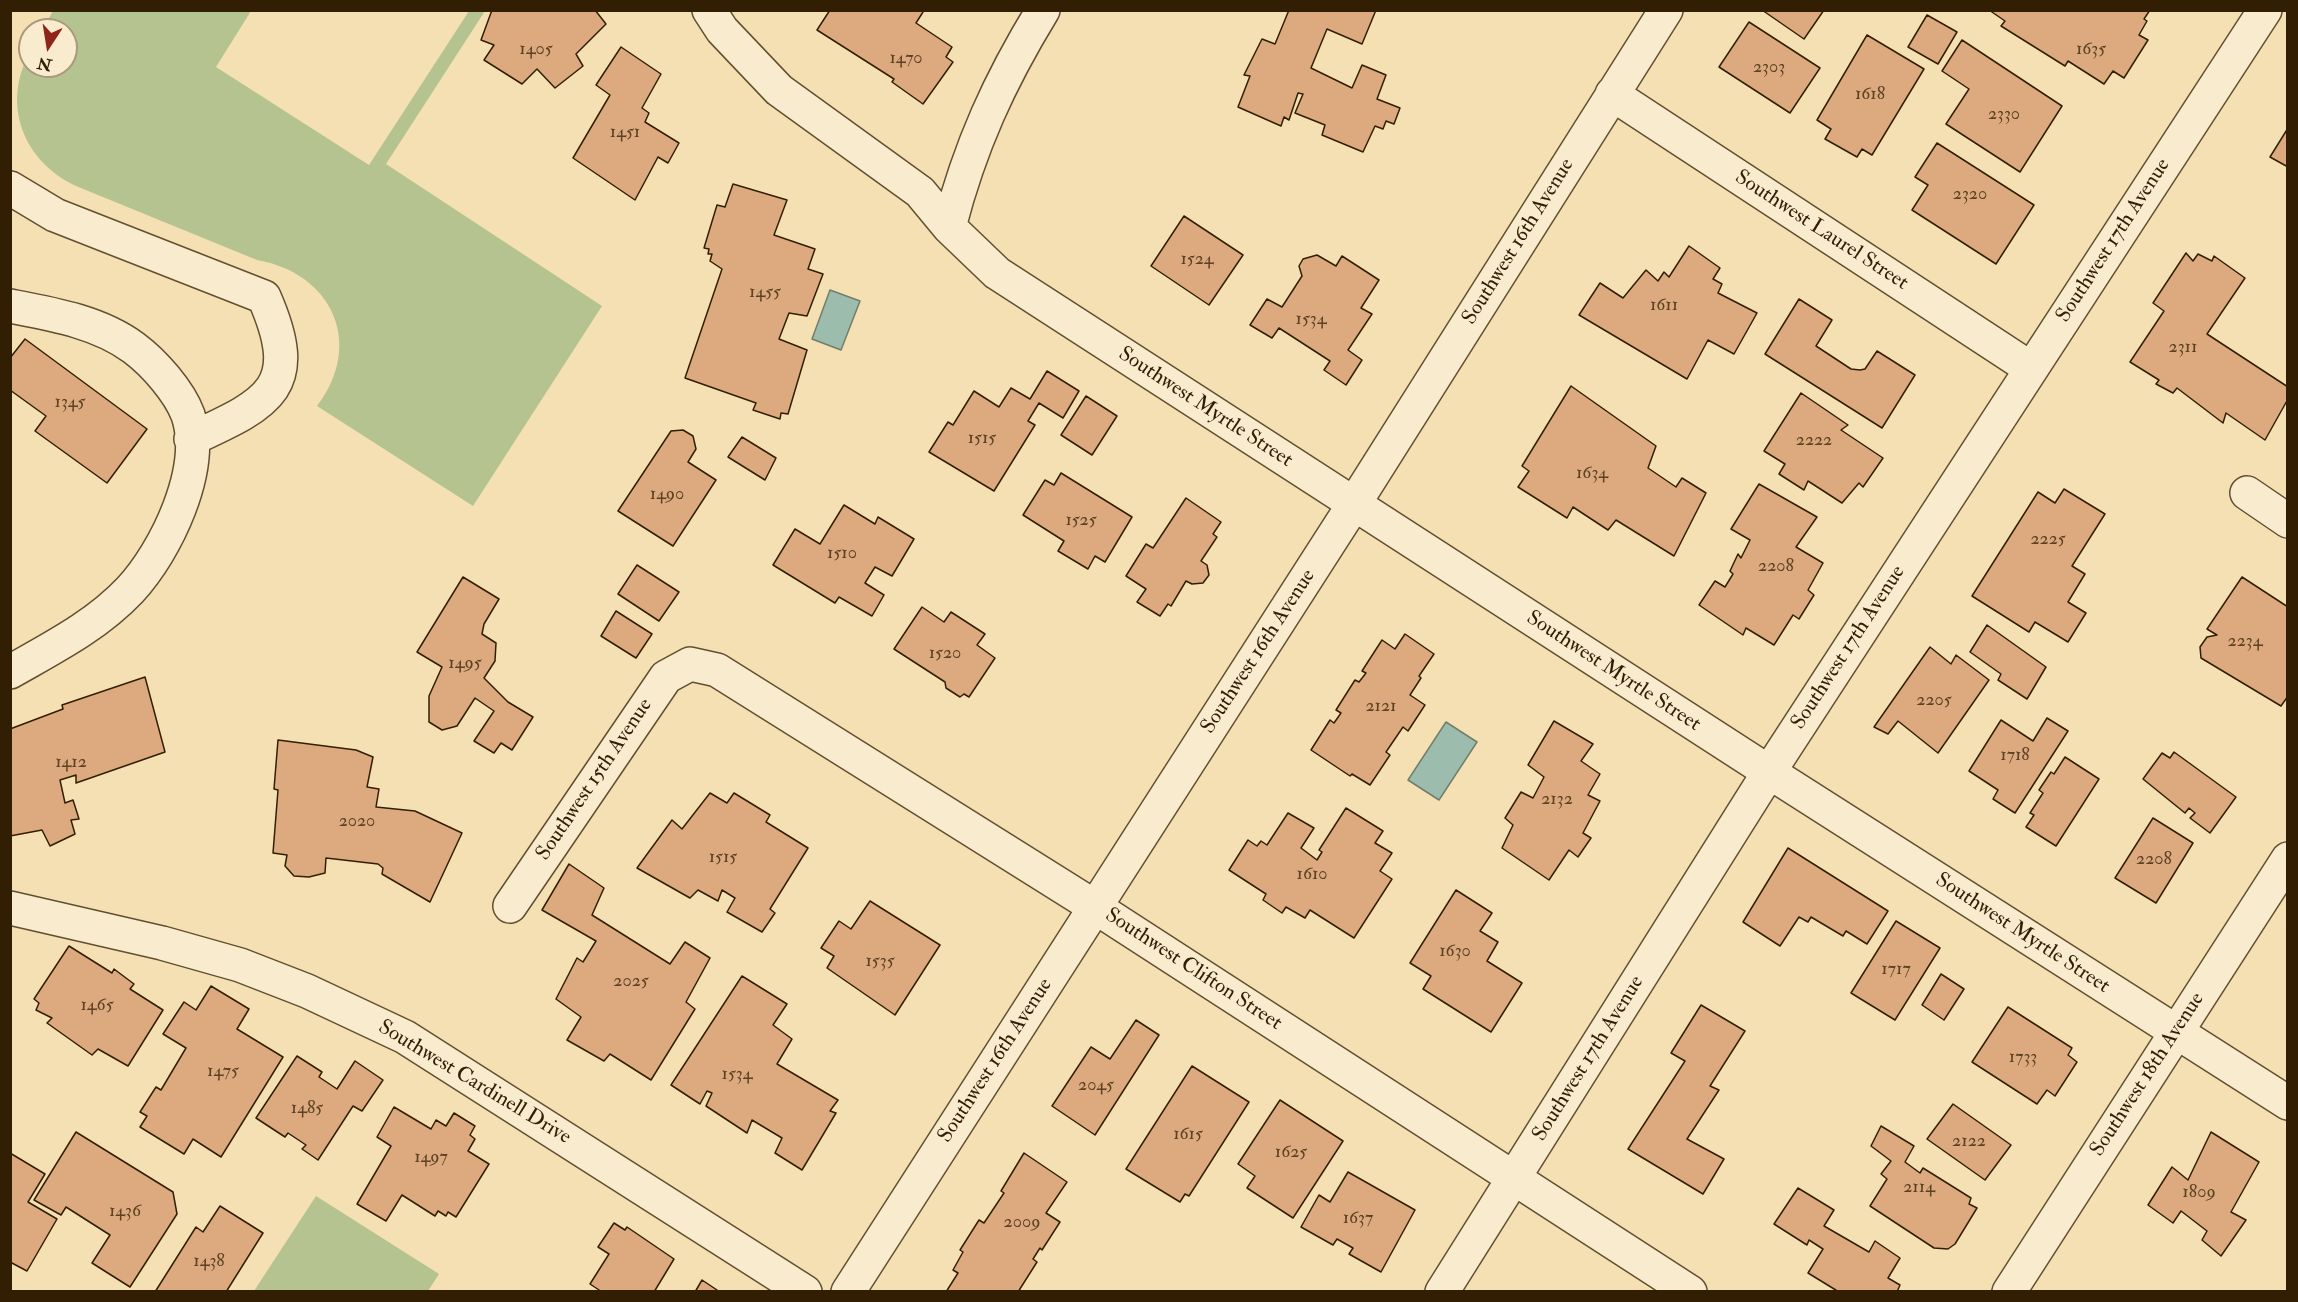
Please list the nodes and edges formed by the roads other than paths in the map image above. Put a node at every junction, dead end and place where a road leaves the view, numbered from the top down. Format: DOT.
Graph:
graph roads {
  1 [pos="708,10"];
  2 [pos="1043,10"];
  3 [pos="1666,10"];
  4 [pos="2265,10"];
  5 [pos="1612,94"];
  6 [pos="10,188"];
  7 [pos="949,227"];
  8 [pos="10,306"];
  9 [pos="2030,368"];
  10 [pos="191,439"];
  11 [pos="2247,493"];
  12 [pos="1354,504"];
  13 [pos="2288,520"];
  14 [pos="690,664"];
  15 [pos="10,672"];
  16 [pos="1769,772"];
  17 [pos="2288,859"];
  18 [pos="510,906"];
  19 [pos="1095,907"];
  20 [pos="10,908"];
  21 [pos="2176,1032"];
  22 [pos="2288,1103"];
  23 [pos="1515,1178"];
  24 [pos="805,1292"];
  25 [pos="848,1292"];
  26 [pos="1442,1292"];
  27 [pos="1690,1292"];
  28 [pos="2009,1292"];
  1 -- 7 [label="street, Southwest Myrtle Street"];
  2 -- 7 [label="street"];
  3 -- 5 [label="street, Southwest 16th Avenue"];
  4 -- 9 [label="street, Southwest 17th Avenue"];
  5 -- 9 [label="street, Southwest Laurel Street"];
  5 -- 12 [label="street, Southwest 16th Avenue"];
  6 -- 10 [label="street"];
  7 -- 12 [label="street, Southwest Myrtle Street"];
  8 -- 10 [label="street"];
  9 -- 16 [label="street, Southwest 17th Avenue"];
  10 -- 15 [label="street"];
  11 -- 13 [label="street"];
  12 -- 16 [label="street, Southwest Myrtle Street"];
  12 -- 19 [label="street, Southwest 16th Avenue"];
  14 -- 18 [label="street, Southwest 15th Avenue"];
  14 -- 19 [label="street, Southwest Clifton Street"];
  16 -- 21 [label="street, Southwest Myrtle Street"];
  16 -- 23 [label="street, Southwest 17th Avenue"];
  17 -- 21 [label="street, Southwest 18th Avenue"];
  19 -- 23 [label="street, Southwest Clifton Street"];
  19 -- 25 [label="street, Southwest 16th Avenue"];
  20 -- 24 [label="street, Southwest Cardinell Drive"];
  21 -- 22 [label="street, Southwest Myrtle Street"];
  21 -- 28 [label="street, Southwest 18th Avenue"];
  23 -- 26 [label="street, Southwest 17th Avenue"];
  23 -- 27 [label="street, Southwest Clifton Street"];
}
